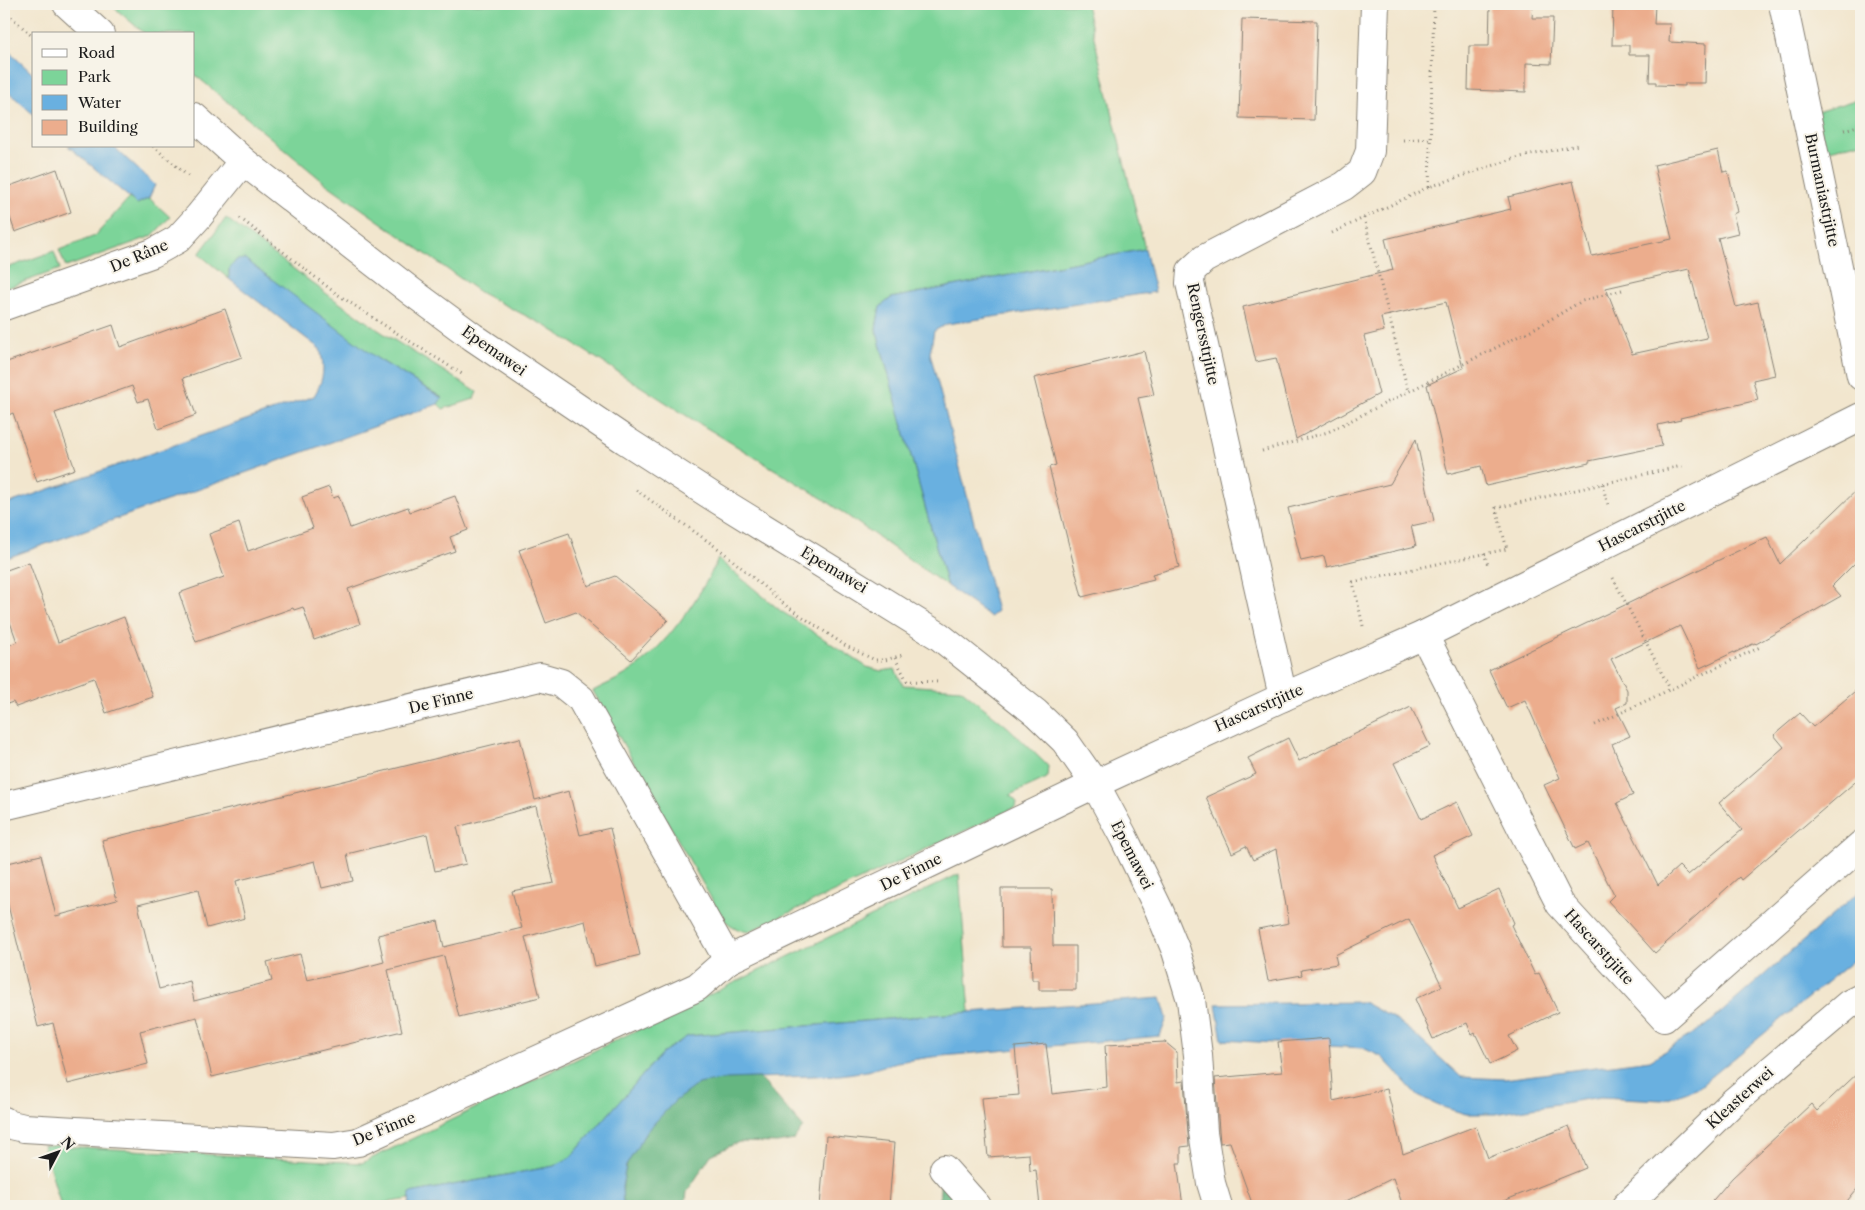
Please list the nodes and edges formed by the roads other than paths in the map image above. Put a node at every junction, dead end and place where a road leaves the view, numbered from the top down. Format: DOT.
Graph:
graph roads {
  1 [pos="66,4"];
  2 [pos="1375,4"];
  3 [pos="1783,4"];
  4 [pos="98,32"];
  5 [pos="195,119"];
  6 [pos="243,161"];
  7 [pos="4,306"];
  8 [pos="1861,376"];
  9 [pos="1861,417"];
  10 [pos="1424,635"];
  11 [pos="1283,697"];
  12 [pos="1095,784"];
  13 [pos="4,806"];
  14 [pos="1861,845"];
  15 [pos="728,960"];
  16 [pos="1861,998"];
  17 [pos="4,1121"];
  18 [pos="944,1169"];
  19 [pos="977,1206"];
  20 [pos="1218,1206"];
  21 [pos="1626,1206"];
  1 -- 4 [label="street"];
  2 -- 11 [label="street, Rengersstrjitte"];
  3 -- 8 [label="street, Burmaniastrjitte"];
  5 -- 6 [label="street, Epemawei"];
  6 -- 7 [label="street, De Râne"];
  6 -- 12 [label="street, Epemawei"];
  9 -- 10 [label="street, Hascarstrjitte"];
  10 -- 11 [label="street, Hascarstrjitte"];
  10 -- 14 [label="street, Hascarstrjitte"];
  11 -- 12 [label="street, Hascarstrjitte"];
  12 -- 15 [label="street, De Finne"];
  12 -- 20 [label="street, Epemawei"];
  13 -- 15 [label="street, De Finne"];
  15 -- 17 [label="street, De Finne"];
  16 -- 21 [label="street, Kleasterwei"];
  18 -- 19 [label="street"];
}
